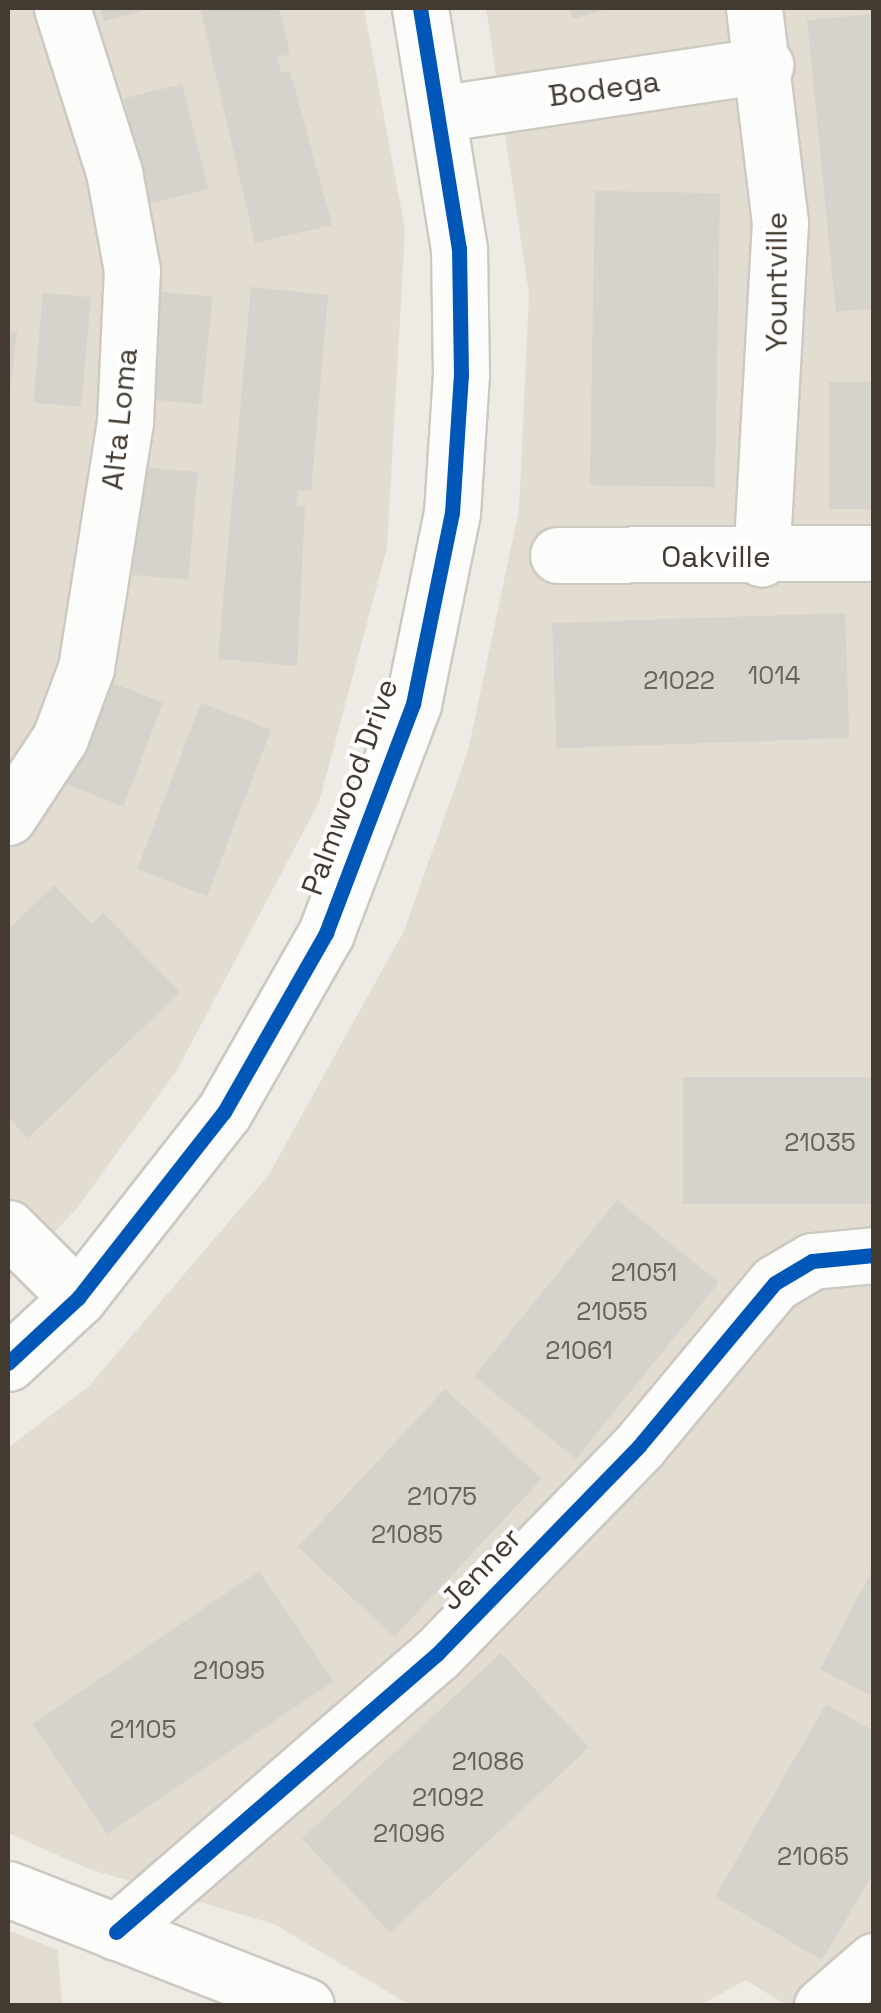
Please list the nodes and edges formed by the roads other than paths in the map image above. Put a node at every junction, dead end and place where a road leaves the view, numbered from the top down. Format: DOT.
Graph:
graph roads {
  1 [pos="62,8"];
  2 [pos="420,8"];
  3 [pos="754,8"];
  4 [pos="765,65"];
  5 [pos="444,113"];
  6 [pos="874,554"];
  7 [pos="558,555"];
  8 [pos="762,558"];
  9 [pos="8,816"];
  10 [pos="8,1228"];
  11 [pos="874,1256"];
  12 [pos="78,1298"];
  13 [pos="8,1363"];
  14 [pos="8,1890"];
  15 [pos="116,1932"];
  16 [pos="874,1961"];
  17 [pos="306,2006"];
  18 [pos="822,2006"];
  1 -- 9 [label="street, Alta Loma"];
  2 -- 5 [label="street, Palmwood Drive"];
  3 -- 4 [label="street, Yountville"];
  4 -- 5 [label="street, Bodega"];
  4 -- 8 [label="street, Yountville"];
  5 -- 12 [label="street, Palmwood Drive"];
  6 -- 8 [label="street, Oakville"];
  7 -- 8 [label="street, Oakville"];
  10 -- 12 [label="street"];
  11 -- 15 [label="street, Jenner"];
  12 -- 13 [label="street, Palmwood Drive"];
  14 -- 15 [label="street"];
  15 -- 17 [label="street"];
  16 -- 18 [label="street"];
}
